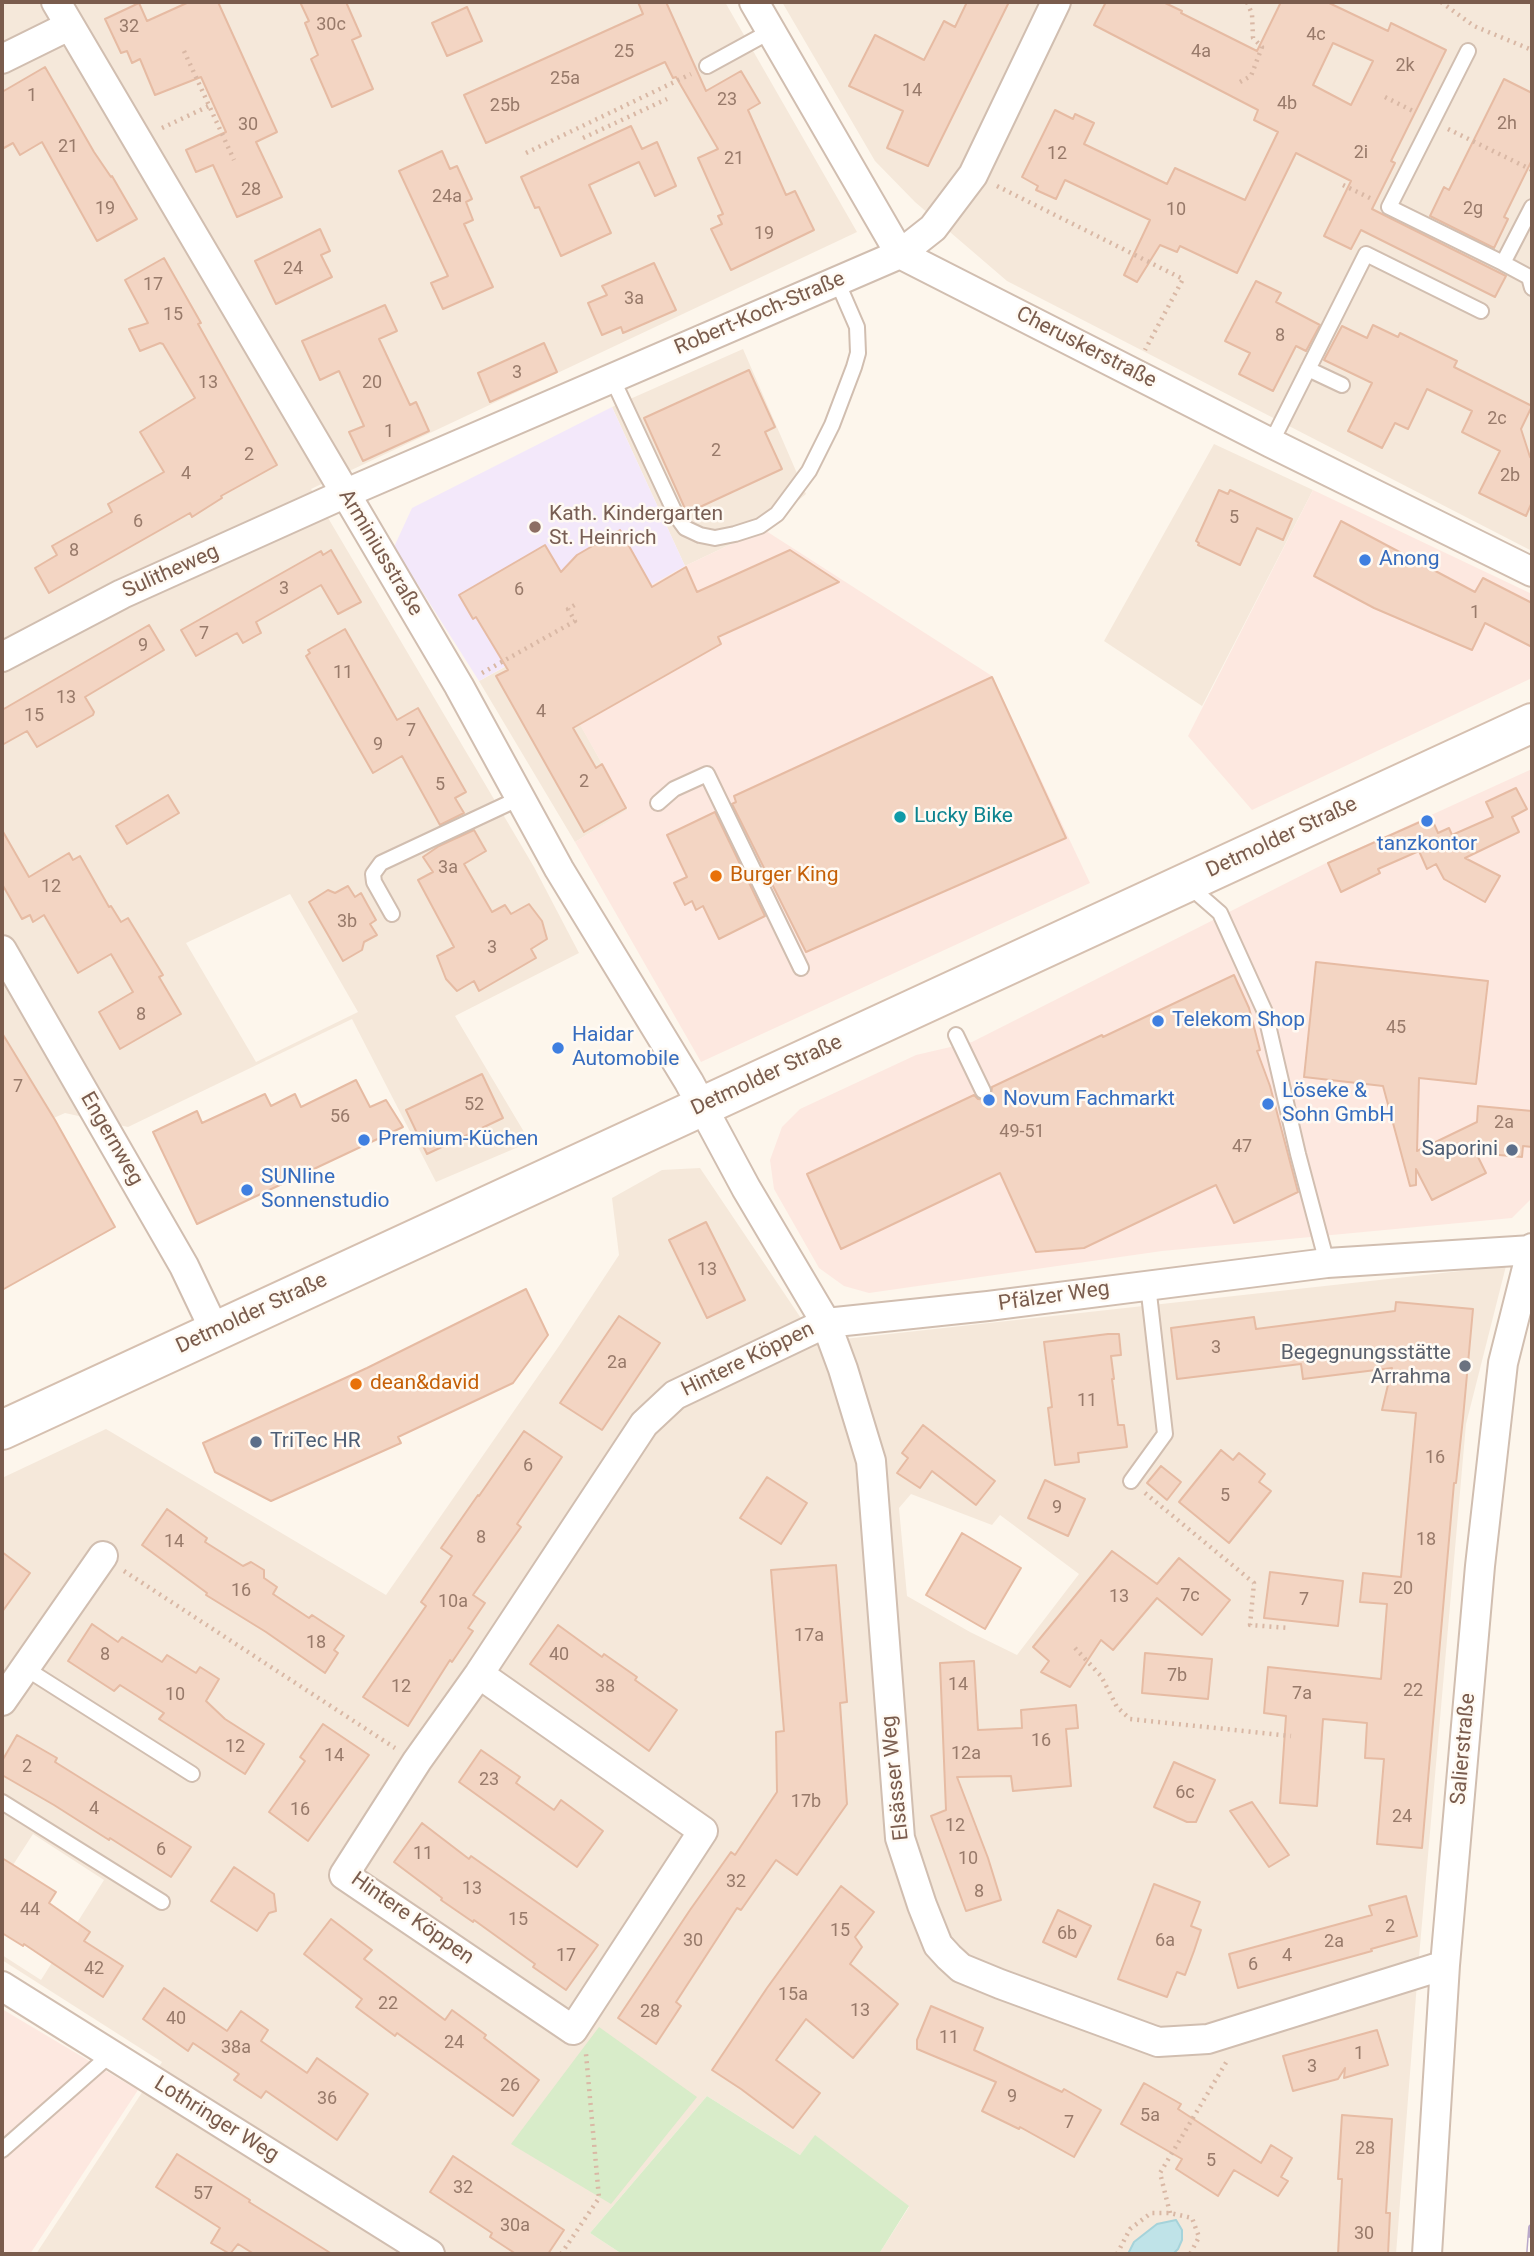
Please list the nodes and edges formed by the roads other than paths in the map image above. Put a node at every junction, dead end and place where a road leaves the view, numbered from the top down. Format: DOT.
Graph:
graph roads {
  1 [pos="754,2"];
  2 [pos="1056,2"];
  3 [pos="63,14"];
  4 [pos="771,31"];
  5 [pos="1468,51"];
  6 [pos="2,58"];
  7 [pos="707,66"];
  8 [pos="1532,207"];
  9 [pos="900,254"];
  10 [pos="1503,263"];
  11 [pos="837,281"];
  12 [pos="1532,288"];
  13 [pos="1481,311"];
  14 [pos="1308,369"];
  15 [pos="612,378"];
  16 [pos="1342,385"];
  17 [pos="1272,443"];
  18 [pos="344,494"];
  19 [pos="1532,572"];
  20 [pos="2,657"];
  21 [pos="1532,723"];
  22 [pos="520,798"];
  23 [pos="658,803"];
  24 [pos="1186,883"];
  25 [pos="392,914"];
  26 [pos="2,950"];
  27 [pos="802,968"];
  28 [pos="956,1035"];
  29 [pos="983,1091"];
  30 [pos="702,1106"];
  31 [pos="1532,1249"];
  32 [pos="1327,1263"];
  33 [pos="1148,1285"];
  34 [pos="826,1323"];
  35 [pos="215,1331"];
  36 [pos="2,1430"];
  37 [pos="1131,1481"];
  38 [pos="103,1556"];
  39 [pos="24,1668"];
  40 [pos="479,1674"];
  41 [pos="2,1701"];
  42 [pos="192,1773"];
  43 [pos="2,1802"];
  44 [pos="162,1902"];
  45 [pos="1445,1965"];
  46 [pos="2,1986"];
  47 [pos="111,2054"];
  48 [pos="2,2150"];
  49 [pos="430,2254"];
  50 [pos="1427,2254"];
  1 -- 4 [label="street"];
  2 -- 9 [label="street, Robert-Koch-Straße"];
  3 -- 6 [label="street"];
  3 -- 18 [label="street, Arminiusstraße"];
  4 -- 7 [label="lane"];
  4 -- 9 [label="street"];
  5 -- 10 [label="lane"];
  8 -- 10 [label="lane"];
  9 -- 11 [label="street, Robert-Koch-Straße"];
  9 -- 17 [label="street, Cheruskerstraße"];
  10 -- 12 [label="lane"];
  11 -- 15 [label="street, Robert-Koch-Straße"];
  11 -- 15 [label="lane"];
  13 -- 14 [label="lane"];
  14 -- 16 [label="lane"];
  14 -- 17 [label="lane"];
  15 -- 18 [label="street, Robert-Koch-Straße"];
  17 -- 19 [label="street, Cheruskerstraße"];
  18 -- 20 [label="street, Sulitheweg"];
  18 -- 22 [label="street, Arminiusstraße"];
  21 -- 24 [label="main road, Detmolder Straße"];
  22 -- 25 [label="lane"];
  22 -- 30 [label="street, Arminiusstraße"];
  23 -- 27 [label="lane"];
  24 -- 30 [label="main road, Detmolder Straße"];
  24 -- 32 [label="lane"];
  26 -- 35 [label="street, Engernweg"];
  28 -- 29 [label="lane"];
  30 -- 34 [label="street"];
  30 -- 35 [label="main road, Detmolder Straße"];
  31 -- 32 [label="street, Pfälzer Weg"];
  31 -- 45 [label="street, Salierstraße"];
  32 -- 33 [label="street, Pfälzer Weg"];
  33 -- 34 [label="street, Pfälzer Weg"];
  33 -- 37 [label="lane"];
  34 -- 40 [label="street, Hintere Köppen"];
  34 -- 45 [label="street, Elsässer Weg"];
  35 -- 36 [label="main road, Detmolder Straße"];
  38 -- 39 [label="street"];
  39 -- 41 [label="street"];
  39 -- 42 [label="lane"];
  40 -- 40 [label="street, Hintere Köppen"];
  43 -- 44 [label="lane"];
  45 -- 50 [label="street, Salierstraße"];
  46 -- 47 [label="street, Lothringer Weg"];
  47 -- 48 [label="lane"];
  47 -- 49 [label="street, Lothringer Weg"];
}
